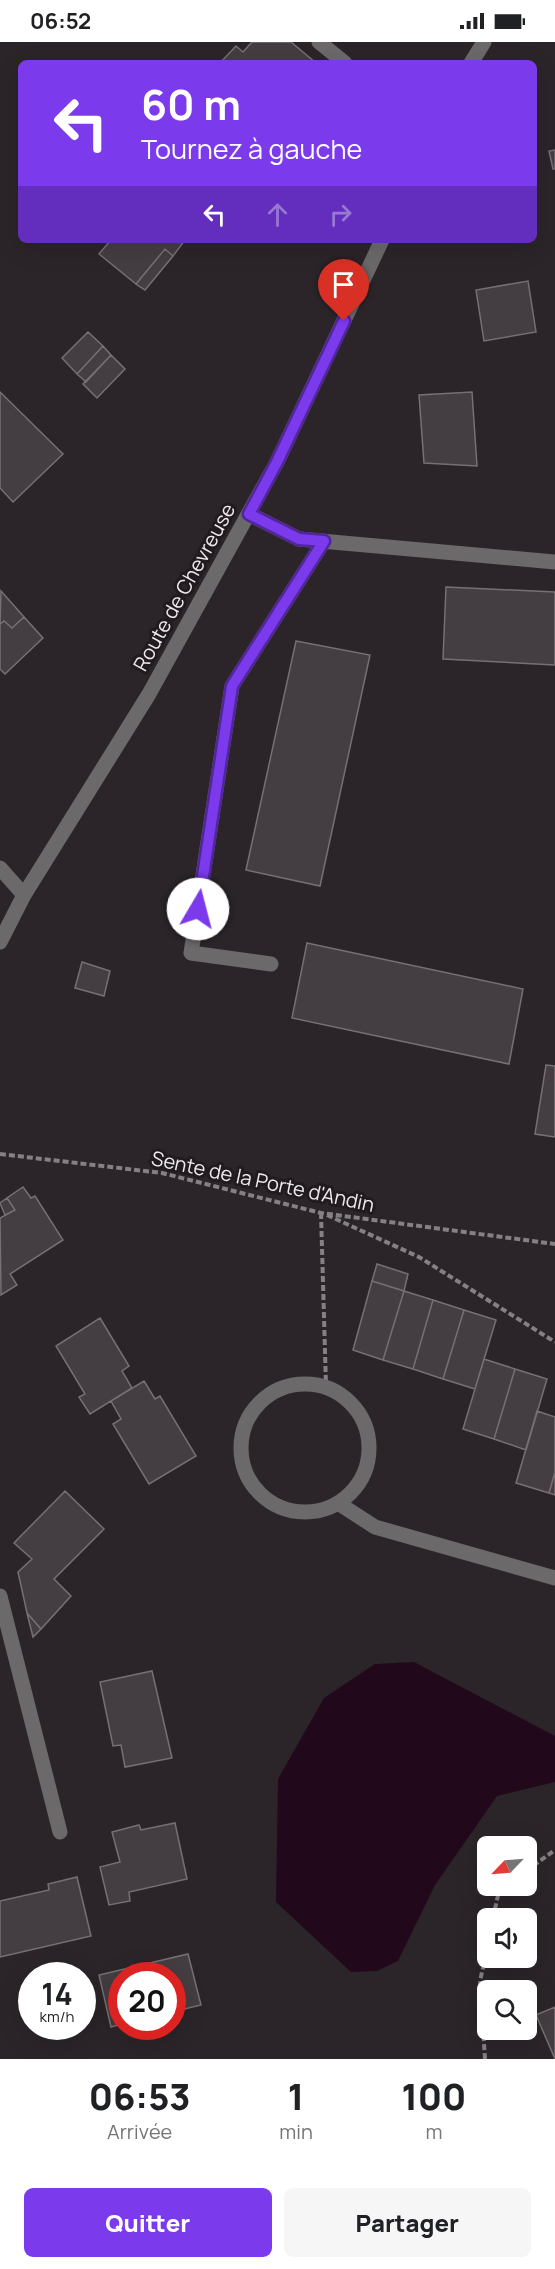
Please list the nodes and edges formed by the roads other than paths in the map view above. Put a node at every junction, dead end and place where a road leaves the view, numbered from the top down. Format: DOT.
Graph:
graph roads {
  1 [pos="320,42"];
  2 [pos="484,42"];
  3 [pos="341,60"];
  4 [pos="473,60"];
  5 [pos="381,243"];
  6 [pos="249,514"];
  7 [pos="324,541"];
  8 [pos="555,562"];
  9 [pos="0,868"];
  10 [pos="24,895"];
  11 [pos="0,942"];
  12 [pos="271,964"];
  13 [pos="338,1503"];
  14 [pos="555,1578"];
  15 [pos="0,1596"];
  16 [pos="60,1832"];
  1 -- 3 [label="street"];
  2 -- 4 [label="street"];
  5 -- 6 [label="street, Route de Chevreuse"];
  6 -- 7 [label="street"];
  6 -- 10 [label="street, Route de Chevreuse"];
  7 -- 8 [label="street"];
  7 -- 12 [label="street"];
  9 -- 10 [label="street"];
  10 -- 11 [label="street, Route de Chevreuse"];
  13 -- 13 [label="street"];
  13 -- 14 [label="street"];
  15 -- 16 [label="street"];
}
